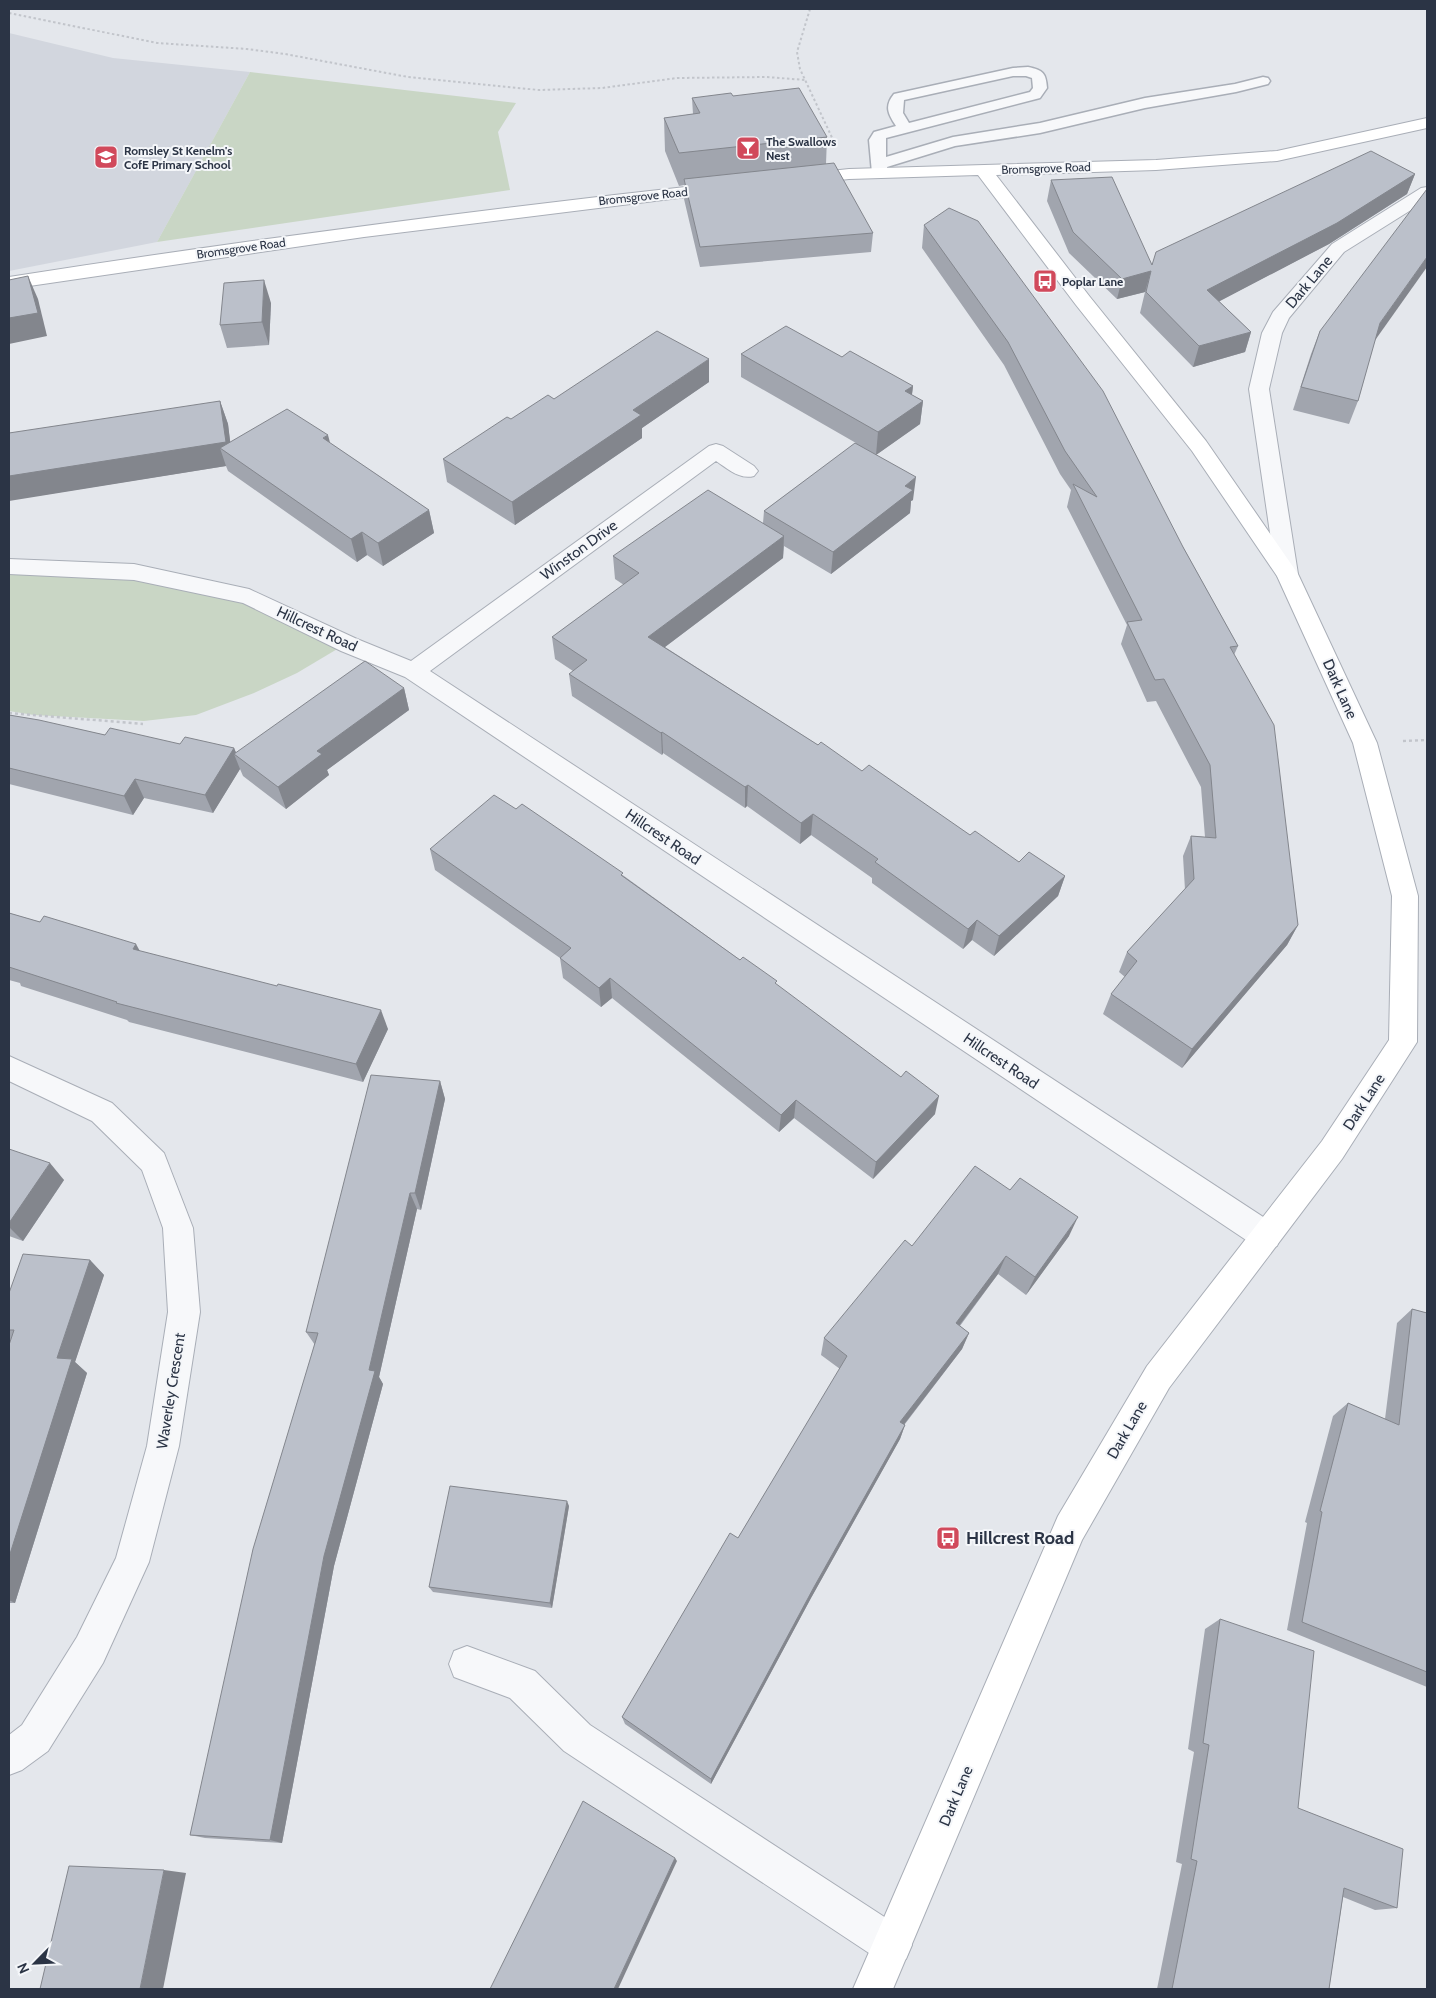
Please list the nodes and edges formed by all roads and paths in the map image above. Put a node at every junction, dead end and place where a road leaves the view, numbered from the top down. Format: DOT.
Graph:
graph roads {
  1 [pos="810,9"];
  2 [pos="9,13"];
  3 [pos="805,80"];
  4 [pos="1263,80"];
  5 [pos="1427,123"];
  6 [pos="904,128"];
  7 [pos="879,169"];
  8 [pos="983,170"];
  9 [pos="849,174"];
  10 [pos="782,181"];
  11 [pos="734,186"];
  12 [pos="1427,192"];
  13 [pos="9,283"];
  14 [pos="747,471"];
  15 [pos="9,567"];
  16 [pos="1287,574"];
  17 [pos="413,671"];
  18 [pos="9,713"];
  19 [pos="144,724"];
  20 [pos="9,1068"];
  21 [pos="1266,1236"];
  22 [pos="467,1664"];
  23 [pos="9,1757"];
  24 [pos="892,1945"];
  25 [pos="873,1989"];
  1 -- 3 [label="path"];
  2 -- 3 [label="path"];
  3 -- 9 [label="path"];
  4 -- 7 [label="lane"];
  5 -- 8 [label="street, Bromsgrove Road"];
  6 -- 6 [label="lane"];
  6 -- 7 [label="lane"];
  7 -- 8 [label="street, Bromsgrove Road"];
  7 -- 9 [label="street, Bromsgrove Road"];
  8 -- 16 [label="street"];
  9 -- 10 [label="street, Bromsgrove Road"];
  11 -- 13 [label="street, Bromsgrove Road"];
  12 -- 16 [label="street, Dark Lane"];
  14 -- 17 [label="street, Winston Drive"];
  15 -- 17 [label="street, Hillcrest Road"];
  16 -- 21 [label="street, Dark Lane"];
  17 -- 21 [label="street, Hillcrest Road"];
  18 -- 19 [label="path"];
  20 -- 23 [label="street, Waverley Crescent"];
  21 -- 24 [label="street, Dark Lane"];
  22 -- 24 [label="street"];
  24 -- 25 [label="street, Dark Lane"];
}
